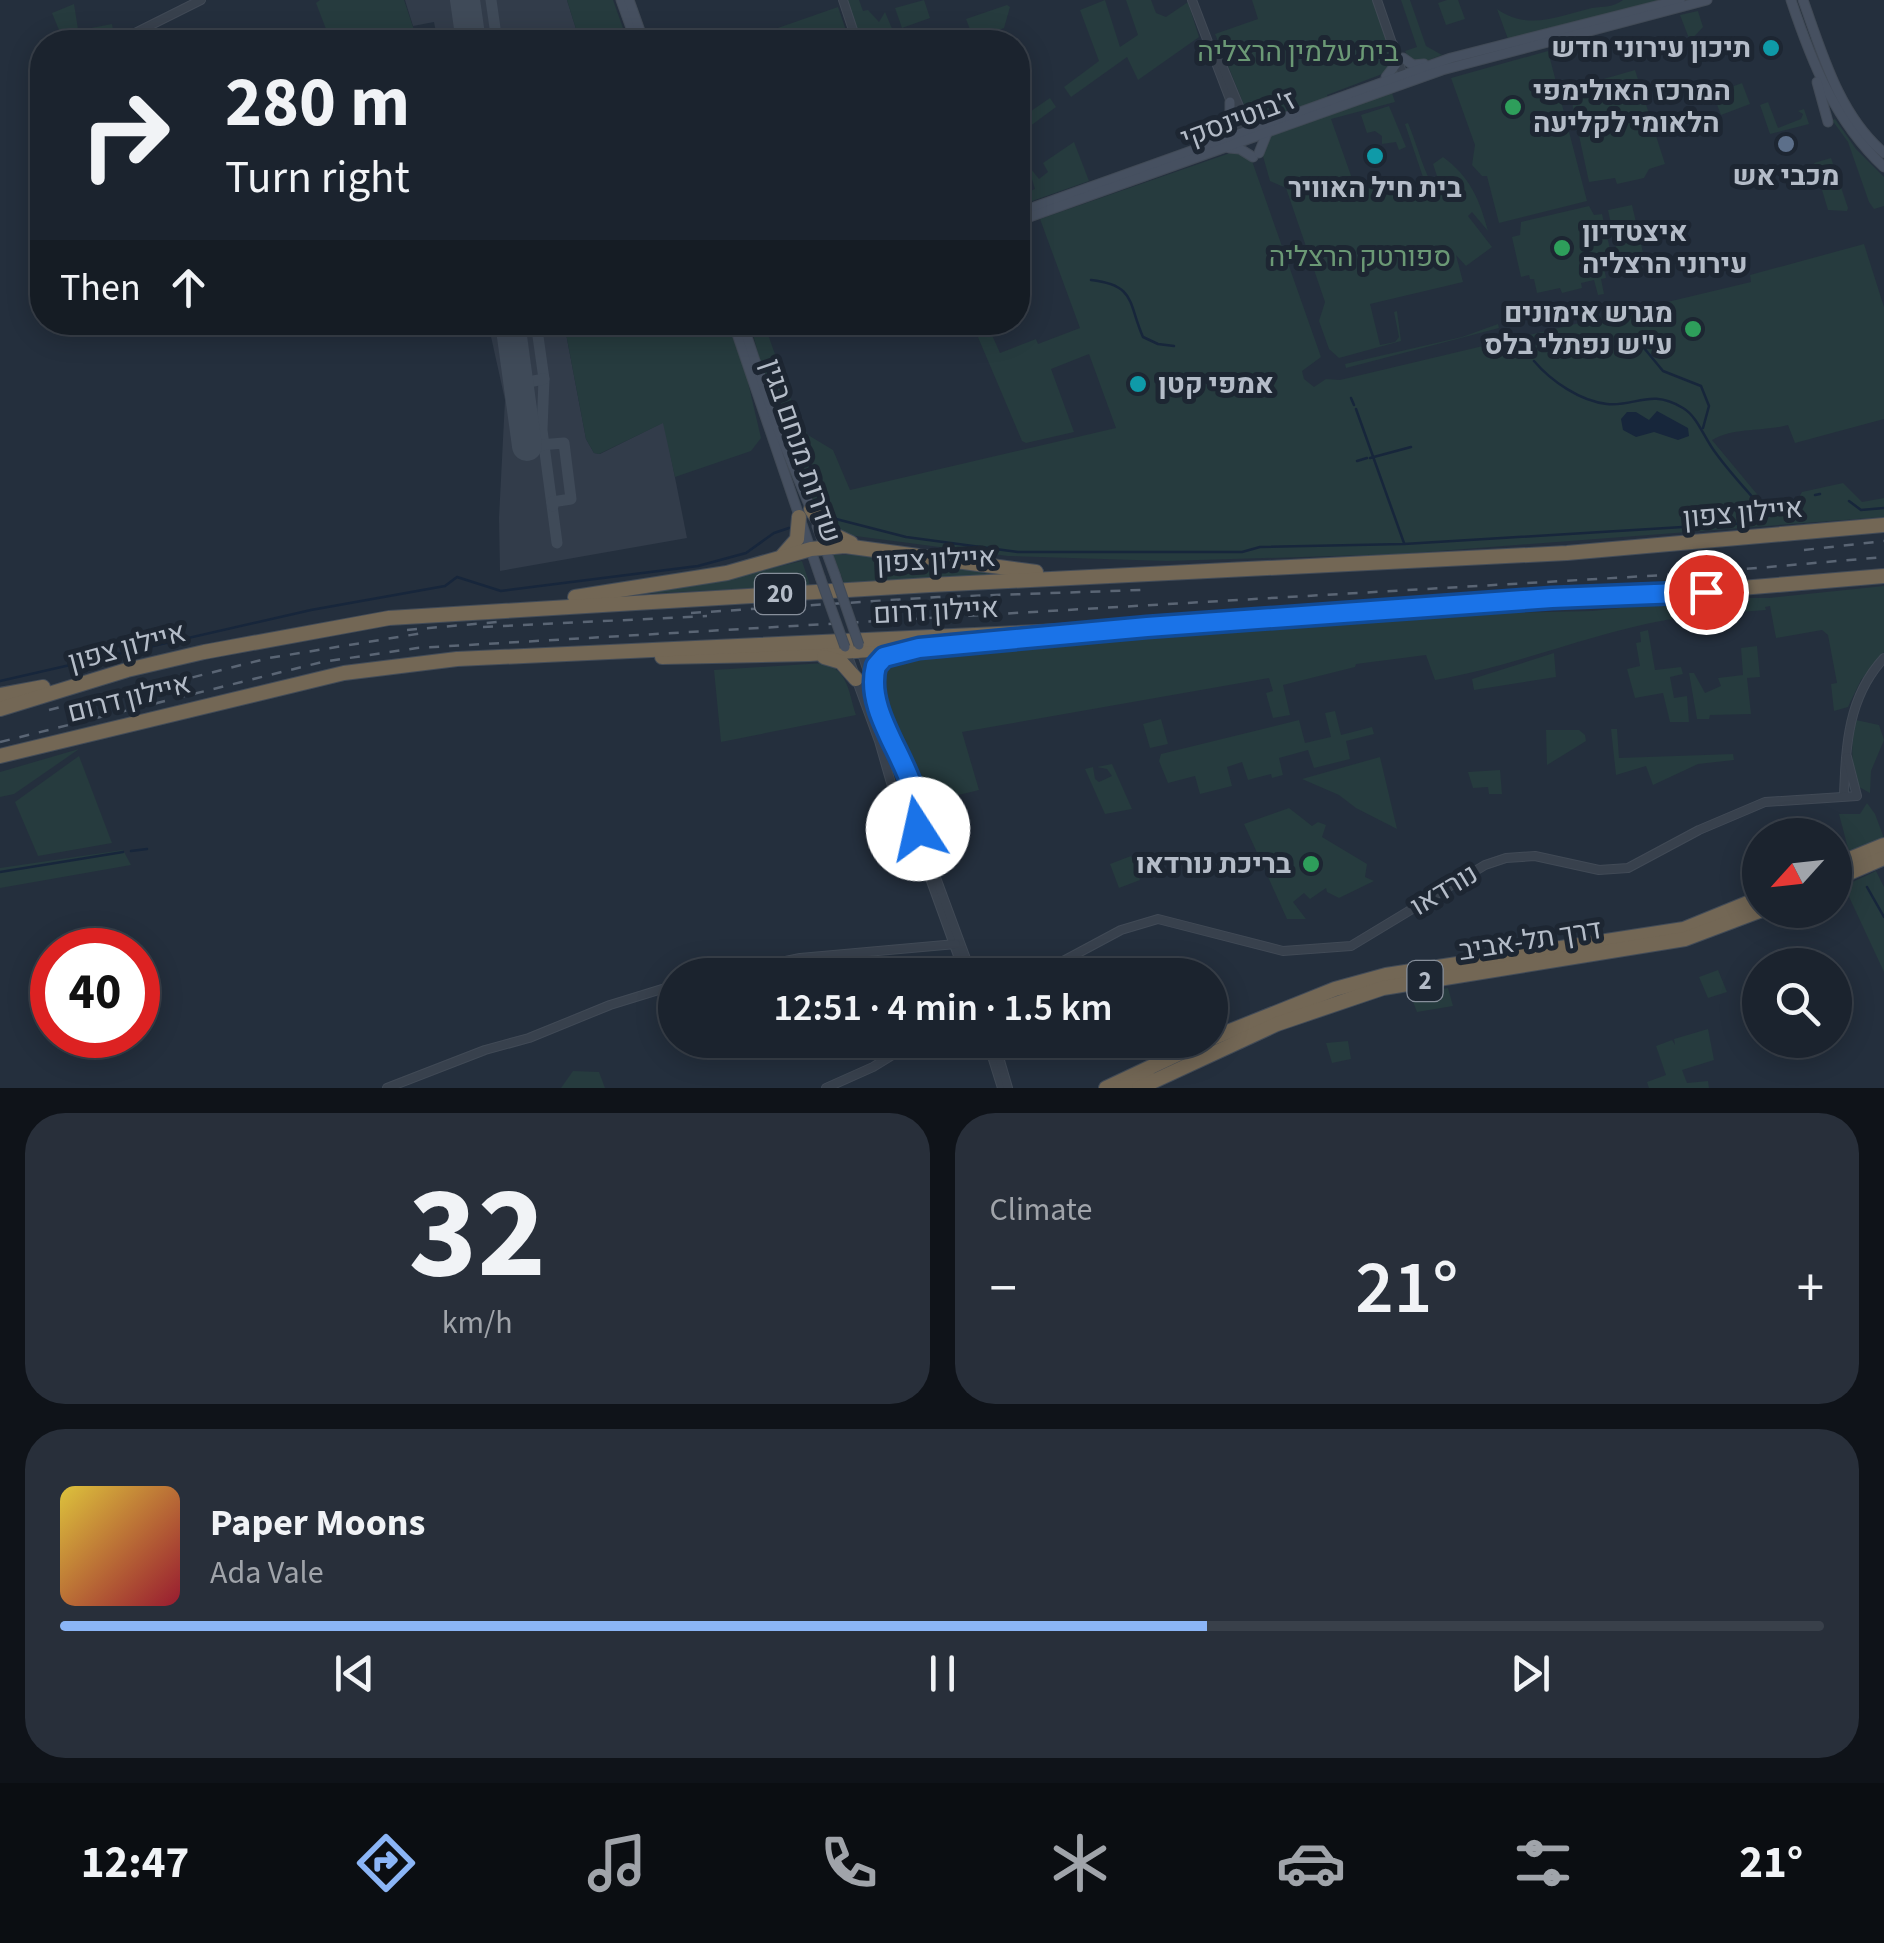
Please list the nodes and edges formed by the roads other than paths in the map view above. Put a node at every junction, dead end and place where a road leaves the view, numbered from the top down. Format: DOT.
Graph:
graph roads {
  1 [pos="200,0"];
  2 [pos="621,0"];
  3 [pos="629,0"];
  4 [pos="843,0"];
  5 [pos="1195,0"];
  6 [pos="1380,0"];
  7 [pos="1680,0"];
  8 [pos="1707,0"];
  9 [pos="1803,0"];
  10 [pos="1790,1"];
  11 [pos="141,30"];
  12 [pos="632,30"];
  13 [pos="640,30"];
  14 [pos="853,30"];
  15 [pos="1393,45"];
  16 [pos="1810,55"];
  17 [pos="1403,58"];
  18 [pos="1452,58"];
  19 [pos="1430,74"];
  20 [pos="1406,77"];
  21 [pos="1372,85"];
  22 [pos="1414,91"];
  23 [pos="1230,102"];
  24 [pos="1828,122"];
  25 [pos="1266,133"];
  26 [pos="1247,135"];
  27 [pos="1206,149"];
  28 [pos="1884,153"];
  29 [pos="1884,166"];
  30 [pos="1030,209"];
  31 [pos="1030,217"];
  32 [pos="743,335"];
  33 [pos="805,513"];
  34 [pos="1884,525"];
  35 [pos="862,546"];
  36 [pos="818,548"];
  37 [pos="779,558"];
  38 [pos="1207,571"];
  39 [pos="1884,576"];
  40 [pos="476,611"];
  41 [pos="1147,627"];
  42 [pos="853,648"];
  43 [pos="919,648"];
  44 [pos="562,652"];
  45 [pos="809,654"];
  46 [pos="1884,658"];
  47 [pos="127,670"];
  48 [pos="856,679"];
  49 [pos="873,689"];
  50 [pos="0,695"];
  51 [pos="0,708"];
  52 [pos="1847,757"];
  53 [pos="0,759"];
  54 [pos="1844,795"];
  55 [pos="1884,846"];
  56 [pos="1884,860"];
  57 [pos="1852,865"];
  58 [pos="1852,869"];
  59 [pos="1742,905"];
  60 [pos="1742,918"];
  61 [pos="954,944"];
  62 [pos="963,950"];
  63 [pos="800,958"];
  64 [pos="961,958"];
  65 [pos="965,958"];
  66 [pos="1069,958"];
  67 [pos="658,990"];
  68 [pos="1275,1019"];
  69 [pos="1228,1034"];
  70 [pos="888,1058"];
  71 [pos="996,1058"];
  72 [pos="1170,1058"];
  73 [pos="388,1088"];
  74 [pos="826,1088"];
  75 [pos="1005,1088"];
  76 [pos="1106,1088"];
  77 [pos="1120,1088"];
  78 [pos="1139,1088"];
  79 [pos="1153,1088"];
  1 -- 11 [label="street"];
  2 -- 12 [label="main road"];
  3 -- 13 [label="main road"];
  4 -- 14 [label="street"];
  5 -- 23 [label="street"];
  5 -- 26 [label="street"];
  6 -- 15 [label="street"];
  6 -- 17 [label="street"];
  7 -- 18 [label="main road, ז'בוטינסקי"];
  8 -- 19 [label="main road, ז'בוטינסקי"];
  9 -- 28 [label="main road"];
  10 -- 16 [label="main road"];
  15 -- 20 [label="street"];
  15 -- 21 [label="main road"];
  16 -- 24 [label="main road"];
  16 -- 29 [label="main road"];
  17 -- 18 [label="main road"];
  17 -- 20 [label="street"];
  18 -- 20 [label="main road, ז'בוטינסקי"];
  19 -- 20 [label="main road, ז'בוטינסקי"];
  19 -- 22 [label="main road"];
  20 -- 21 [label="main road, ז'בוטינסקי"];
  20 -- 25 [label="main road, ז'בוטינסקי"];
  21 -- 26 [label="main road, ז'בוטינסקי"];
  23 -- 26 [label="street"];
  23 -- 27 [label="main road"];
  25 -- 26 [label="main road, ז'בוטינסקי"];
  25 -- 27 [label="main road"];
  26 -- 27 [label="main road, ז'בוטינסקי"];
  27 -- 30 [label="main road, ז'בוטינסקי"];
  27 -- 31 [label="main road, ז'בוטינסקי"];
  32 -- 33 [label="main road, שדרות מנחם בגין"];
  33 -- 35 [label="highway"];
  33 -- 36 [label="main road, שדרות מנחם בגין"];
  33 -- 37 [label="highway"];
  34 -- 38 [label="highway, איילון צפון / 20"];
  35 -- 36 [label="highway"];
  35 -- 38 [label="highway"];
  36 -- 37 [label="highway"];
  36 -- 42 [label="main road, שדרות מנחם בגין, bridge"];
  36 -- 42 [label="main road, שדרות מנחם בגין, bridge"];
  37 -- 40 [label="highway"];
  38 -- 40 [label="highway, איילון צפון / 20"];
  39 -- 41 [label="highway, איילון דרום / 20"];
  40 -- 47 [label="highway, איילון צפון / 20"];
  41 -- 43 [label="highway"];
  41 -- 44 [label="highway, איילון דרום / 20"];
  42 -- 43 [label="highway"];
  42 -- 45 [label="highway"];
  42 -- 48 [label="street"];
  42 -- 49 [label="street"];
  43 -- 49 [label="highway"];
  44 -- 45 [label="highway"];
  44 -- 53 [label="highway, איילון דרום / 20"];
  45 -- 48 [label="highway"];
  46 -- 52 [label="street"];
  47 -- 50 [label="highway"];
  47 -- 51 [label="highway, איילון צפון / 20"];
  48 -- 61 [label="street"];
  49 -- 62 [label="street"];
  52 -- 54 [label="street"];
  52 -- 54 [label="street, נורדאו"];
  54 -- 66 [label="street, נורדאו"];
  55 -- 57 [label="highway"];
  56 -- 58 [label="highway"];
  59 -- 68 [label="highway, דרך תל-אביב / 2"];
  60 -- 68 [label="highway, דרך תל-אביב / 2"];
  61 -- 62 [label="street"];
  61 -- 63 [label="street"];
  61 -- 64 [label="street"];
  62 -- 65 [label="street"];
  67 -- 73 [label="street"];
  68 -- 69 [label="highway"];
  68 -- 77 [label="highway, דרך תל-אביב / 2"];
  68 -- 78 [label="highway, דרך תל-אביב / 2"];
  68 -- 79 [label="highway"];
  70 -- 74 [label="street"];
  71 -- 75 [label="street"];
  72 -- 76 [label="highway"];
}
